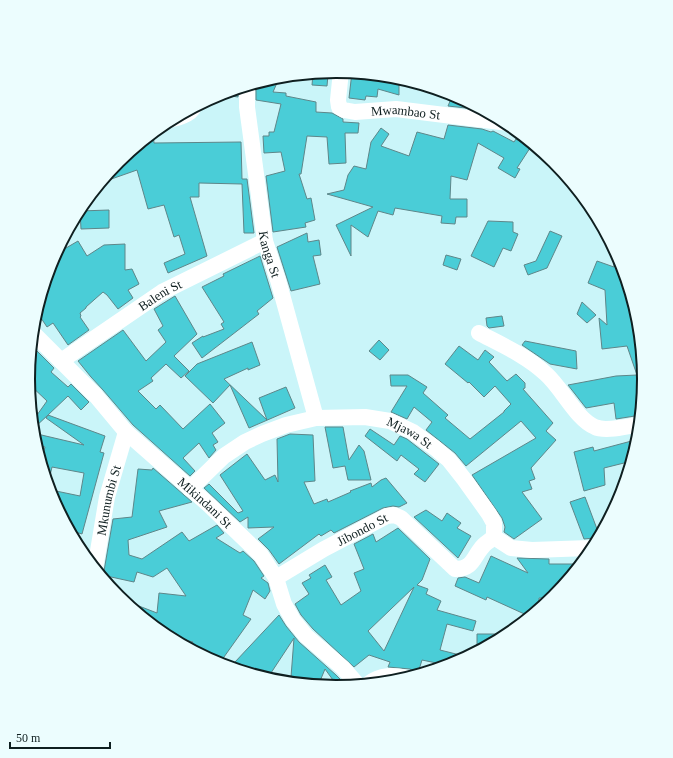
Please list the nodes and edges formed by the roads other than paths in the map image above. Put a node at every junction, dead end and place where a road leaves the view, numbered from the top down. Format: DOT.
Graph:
graph roads {
  1 [pos="340,78"];
  2 [pos="247,92"];
  3 [pos="492,121"];
  4 [pos="265,241"];
  5 [pos="479,333"];
  6 [pos="38,338"];
  7 [pos="61,361"];
  8 [pos="316,418"];
  9 [pos="634,425"];
  10 [pos="126,432"];
  11 [pos="190,489"];
  12 [pos="494,537"];
  13 [pos="586,548"];
  14 [pos="96,562"];
  15 [pos="276,578"];
  16 [pos="354,680"];
  1 -- 3 [label="street, Mwambao St"];
  2 -- 4 [label="street, Kanga St"];
  4 -- 7 [label="street, Baleni St"];
  4 -- 8 [label="street, Kanga St"];
  5 -- 9 [label="street"];
  6 -- 7 [label="street, Mikindani St"];
  7 -- 10 [label="street, Mikindani St"];
  8 -- 11 [label="street, Mjawa St"];
  8 -- 12 [label="street, Mjawa St"];
  10 -- 11 [label="street, Mikindani St"];
  10 -- 14 [label="street, Mkunumbi St"];
  11 -- 15 [label="street, Mikindani St"];
  12 -- 13 [label="street"];
  12 -- 15 [label="street, Jibondo St"];
  15 -- 16 [label="street, Mikindani St"];
}
